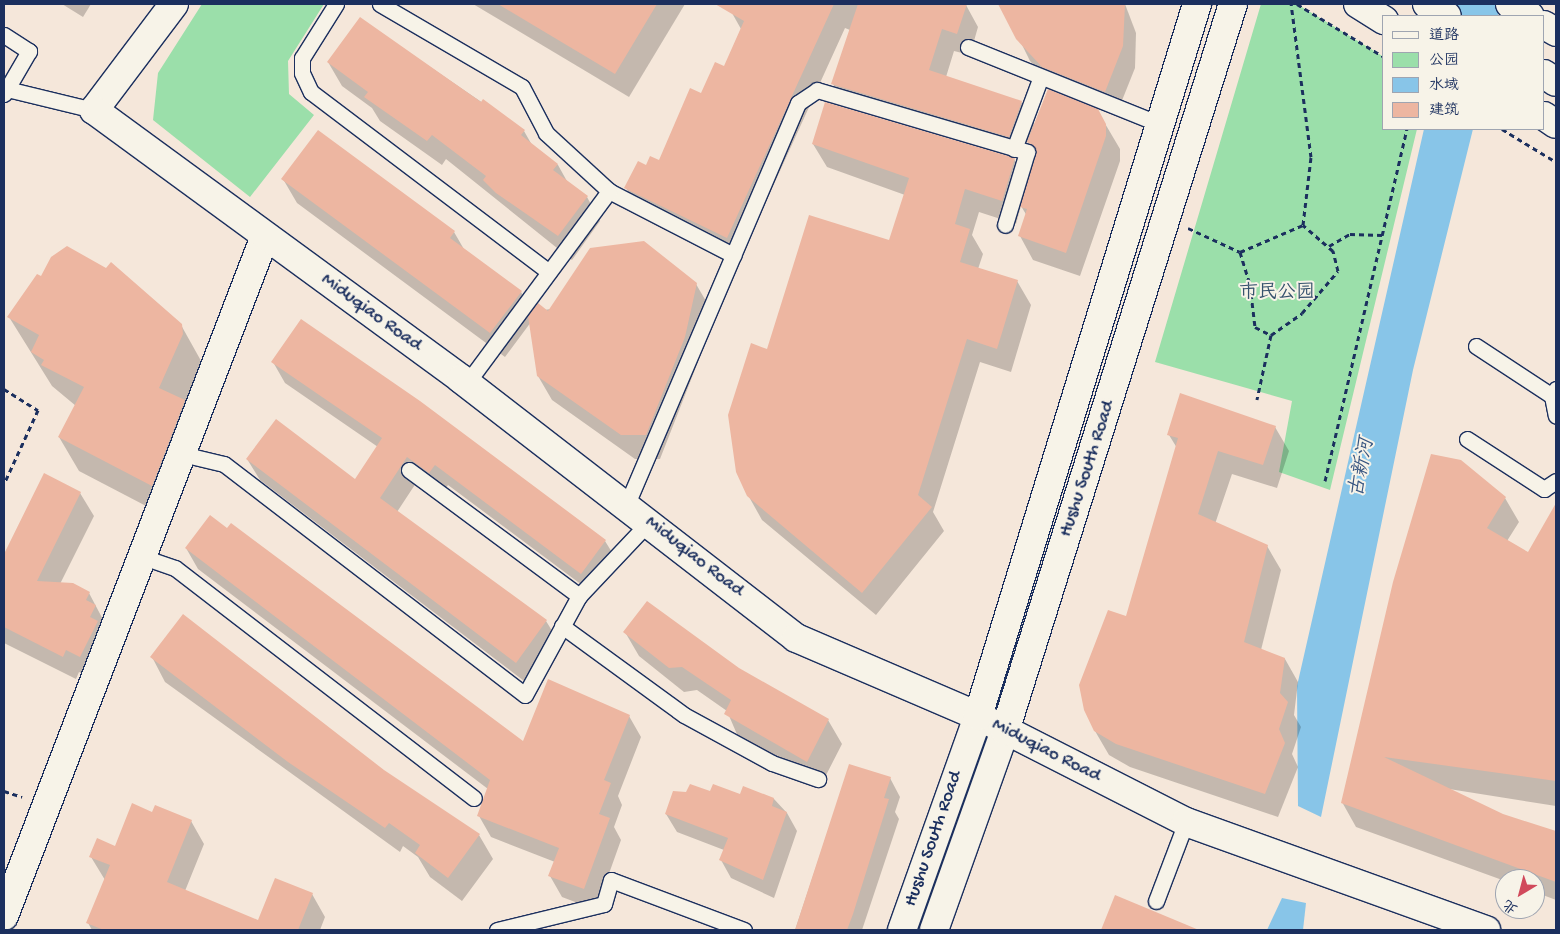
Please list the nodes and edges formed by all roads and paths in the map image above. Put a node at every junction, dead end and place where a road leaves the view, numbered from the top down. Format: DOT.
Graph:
graph roads {
  1 [pos="174,4"];
  2 [pos="336,4"];
  3 [pos="380,4"];
  4 [pos="1197,4"];
  5 [pos="1233,4"];
  6 [pos="1290,4"];
  7 [pos="1297,4"];
  8 [pos="1358,4"];
  9 [pos="1510,4"];
  10 [pos="1528,15"];
  11 [pos="1382,19"];
  12 [pos="1545,25"];
  13 [pos="1556,32"];
  14 [pos="4,34"];
  15 [pos="968,48"];
  16 [pos="1382,56"];
  17 [pos="1545,75"];
  18 [pos="1040,79"];
  19 [pos="1556,82"];
  20 [pos="6,92"];
  21 [pos="94,110"];
  22 [pos="1545,117"];
  23 [pos="1556,124"];
  24 [pos="1162,125"];
  25 [pos="1406,130"];
  26 [pos="1504,130"];
  27 [pos="1014,149"];
  28 [pos="1556,162"];
  29 [pos="609,191"];
  30 [pos="1168,218"];
  31 [pos="1005,225"];
  32 [pos="1303,225"];
  33 [pos="1382,235"];
  34 [pos="265,236"];
  35 [pos="1329,246"];
  36 [pos="1240,252"];
  37 [pos="733,255"];
  38 [pos="549,272"];
  39 [pos="1271,334"];
  40 [pos="1476,346"];
  41 [pos="467,383"];
  42 [pos="4,389"];
  43 [pos="1554,393"];
  44 [pos="1256,399"];
  45 [pos="1556,416"];
  46 [pos="1467,439"];
  47 [pos="182,454"];
  48 [pos="409,470"];
  49 [pos="1325,480"];
  50 [pos="1556,481"];
  51 [pos="4,484"];
  52 [pos="627,504"];
  53 [pos="649,522"];
  54 [pos="143,557"];
  55 [pos="579,596"];
  56 [pos="562,626"];
  57 [pos="978,716"];
  58 [pos="1005,731"];
  59 [pos="818,779"];
  60 [pos="474,798"];
  61 [pos="1186,822"];
  62 [pos="1156,901"];
  63 [pos="4,916"];
  64 [pos="496,930"];
  65 [pos="744,930"];
  66 [pos="902,930"];
  67 [pos="934,930"];
  68 [pos="1486,930"];
  1 -- 21 [label="street"];
  2 -- 38 [label="lane"];
  3 -- 29 [label="lane"];
  4 -- 24 [label="street, Hushu South Road"];
  5 -- 30 [label="street, Hushu South Road"];
  6 -- 32 [label="path"];
  7 -- 16 [label="path"];
  8 -- 11 [label="street"];
  9 -- 10 [label="street"];
  12 -- 13 [label="street"];
  14 -- 20 [label="lane"];
  15 -- 18 [label="lane"];
  17 -- 19 [label="street"];
  18 -- 24 [label="lane"];
  18 -- 27 [label="lane"];
  20 -- 21 [label="lane"];
  21 -- 34 [label="street, Miduqiao Road"];
  22 -- 23 [label="street"];
  24 -- 57 [label="street, Hushu South Road"];
  25 -- 33 [label="path"];
  26 -- 28 [label="path"];
  27 -- 31 [label="lane"];
  27 -- 37 [label="lane"];
  29 -- 37 [label="lane"];
  29 -- 38 [label="lane"];
  30 -- 36 [label="path"];
  30 -- 58 [label="street, Hushu South Road"];
  32 -- 35 [label="path"];
  32 -- 36 [label="path"];
  33 -- 35 [label="path"];
  33 -- 49 [label="path"];
  34 -- 41 [label="street, Miduqiao Road"];
  34 -- 47 [label="street"];
  35 -- 39 [label="path"];
  36 -- 39 [label="path"];
  37 -- 52 [label="lane"];
  38 -- 41 [label="lane"];
  39 -- 44 [label="path"];
  40 -- 43 [label="lane"];
  41 -- 52 [label="street, Miduqiao Road"];
  42 -- 51 [label="path"];
  43 -- 45 [label="lane"];
  46 -- 50 [label="lane"];
  47 -- 54 [label="street"];
  47 -- 56 [label="lane"];
  48 -- 55 [label="lane"];
  52 -- 53 [label="street, Miduqiao Road"];
  53 -- 55 [label="lane"];
  53 -- 57 [label="street, Miduqiao Road"];
  54 -- 60 [label="lane"];
  54 -- 63 [label="street"];
  55 -- 56 [label="lane"];
  56 -- 59 [label="lane"];
  57 -- 58 [label="street, Miduqiao Road"];
  57 -- 66 [label="street, Hushu South Road"];
  58 -- 61 [label="street, Miduqiao Road"];
  58 -- 67 [label="street, Hushu South Road"];
  61 -- 62 [label="lane"];
  61 -- 68 [label="street, Miduqiao Road"];
  64 -- 65 [label="lane"];
}
